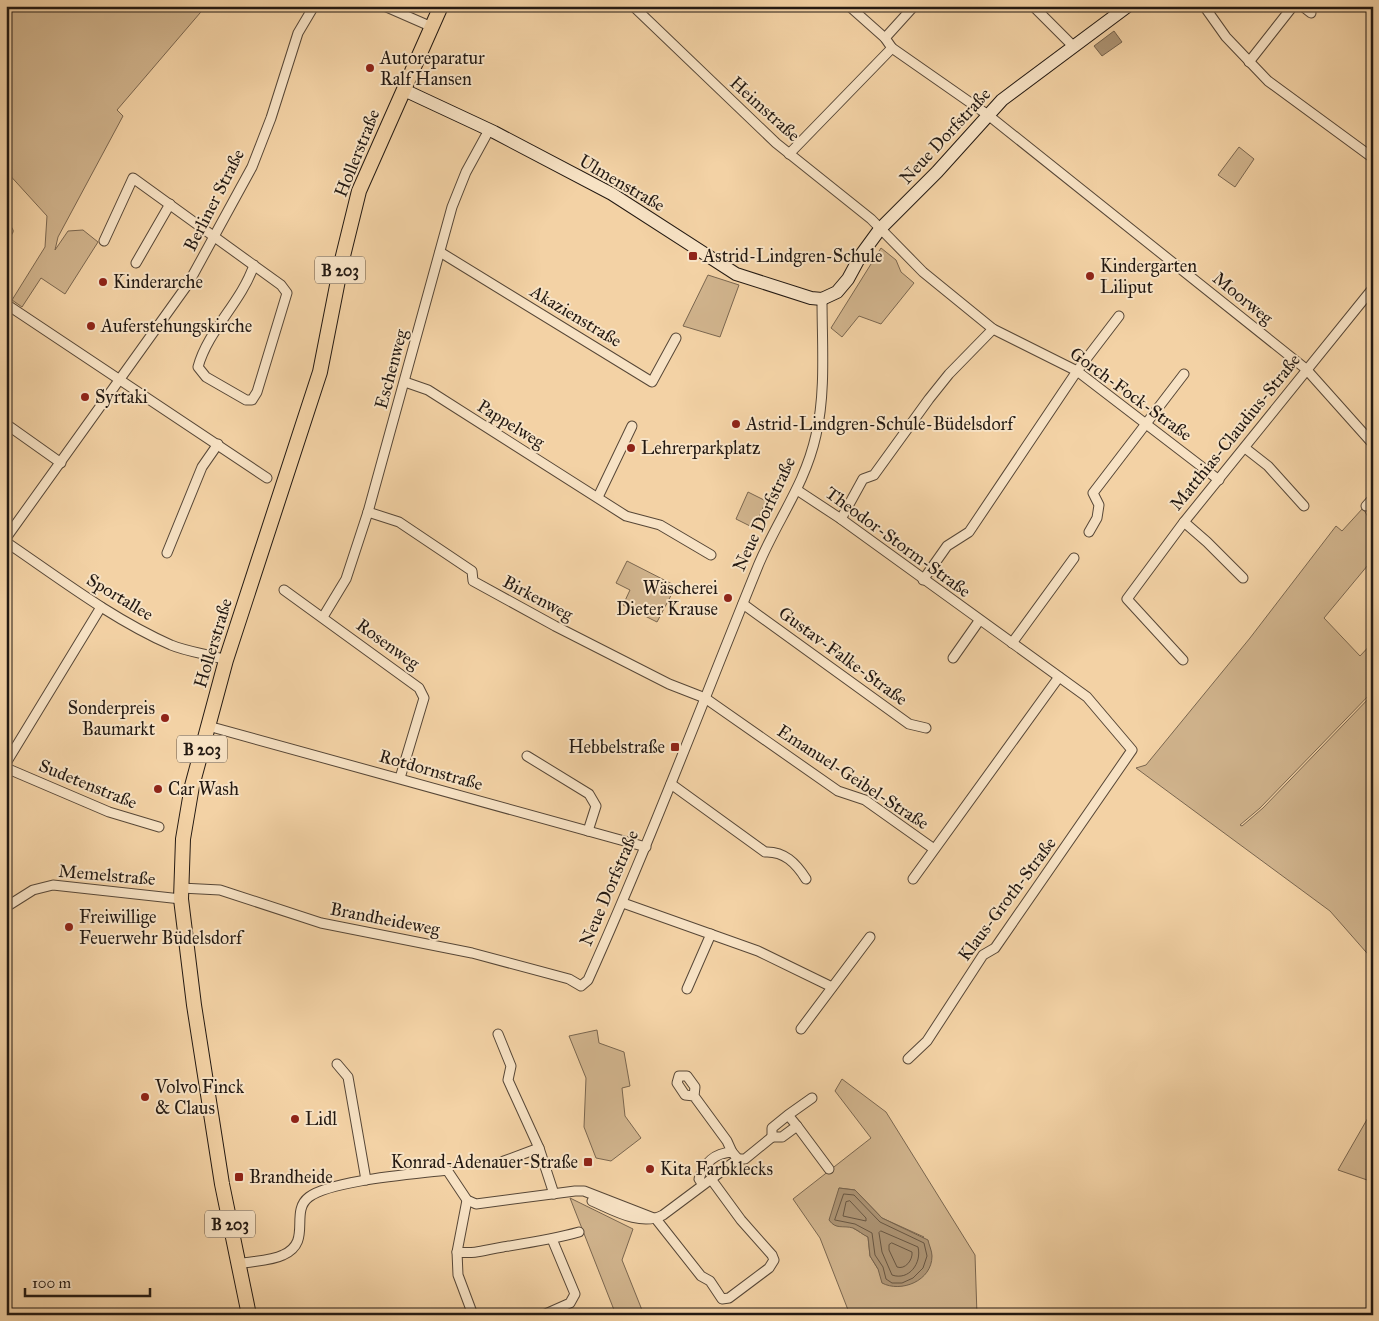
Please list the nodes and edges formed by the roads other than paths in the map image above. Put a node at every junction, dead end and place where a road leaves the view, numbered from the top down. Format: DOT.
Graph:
graph roads {
  1 [pos="314,6"];
  2 [pos="384,6"];
  3 [pos="441,6"];
  4 [pos="633,6"];
  5 [pos="849,6"];
  6 [pos="914,6"];
  7 [pos="1032,6"];
  8 [pos="1128,6"];
  9 [pos="1204,6"];
  10 [pos="1293,6"];
  11 [pos="1302,6"];
  12 [pos="1312,13"];
  13 [pos="432,27"];
  14 [pos="885,38"];
  15 [pos="1074,46"];
  16 [pos="892,48"];
  17 [pos="1249,62"];
  18 [pos="404,90"];
  19 [pos="988,115"];
  20 [pos="489,130"];
  21 [pos="789,154"];
  22 [pos="1373,158"];
  23 [pos="170,204"];
  24 [pos="880,229"];
  25 [pos="215,237"];
  26 [pos="104,241"];
  27 [pos="440,252"];
  28 [pos="136,263"];
  29 [pos="254,265"];
  30 [pos="1373,288"];
  31 [pos="822,299"];
  32 [pos="6,304"];
  33 [pos="1119,316"];
  34 [pos="993,329"];
  35 [pos="676,338"];
  36 [pos="1306,369"];
  37 [pos="1077,371"];
  38 [pos="1184,374"];
  39 [pos="119,381"];
  40 [pos="406,382"];
  41 [pos="1146,423"];
  42 [pos="6,424"];
  43 [pos="632,426"];
  44 [pos="1372,442"];
  45 [pos="218,444"];
  46 [pos="1245,448"];
  47 [pos="61,463"];
  48 [pos="267,478"];
  49 [pos="1219,480"];
  50 [pos="797,490"];
  51 [pos="598,497"];
  52 [pos="1373,498"];
  53 [pos="1304,506"];
  54 [pos="1366,506"];
  55 [pos="368,512"];
  56 [pos="841,519"];
  57 [pos="1184,522"];
  58 [pos="1088,532"];
  59 [pos="6,538"];
  60 [pos="6,542"];
  61 [pos="167,553"];
  62 [pos="712,555"];
  63 [pos="1074,558"];
  64 [pos="1243,578"];
  65 [pos="924,580"];
  66 [pos="284,590"];
  67 [pos="743,604"];
  68 [pos="101,607"];
  69 [pos="324,617"];
  70 [pos="979,621"];
  71 [pos="1012,643"];
  72 [pos="953,658"];
  73 [pos="226,660"];
  74 [pos="1183,660"];
  75 [pos="1059,677"];
  76 [pos="705,698"];
  77 [pos="208,726"];
  78 [pos="926,728"];
  79 [pos="1130,755"];
  80 [pos="527,756"];
  81 [pos="6,763"];
  82 [pos="6,768"];
  83 [pos="400,778"];
  84 [pos="671,784"];
  85 [pos="159,827"];
  86 [pos="588,831"];
  87 [pos="646,847"];
  88 [pos="934,849"];
  89 [pos="806,879"];
  90 [pos="913,879"];
  91 [pos="181,894"];
  92 [pos="623,903"];
  93 [pos="6,907"];
  94 [pos="711,934"];
  95 [pos="870,937"];
  96 [pos="581,986"];
  97 [pos="832,987"];
  98 [pos="687,989"];
  99 [pos="801,1029"];
  100 [pos="498,1034"];
  101 [pos="908,1059"];
  102 [pos="337,1064"];
  103 [pos="694,1096"];
  104 [pos="812,1098"];
  105 [pos="788,1115"];
  106 [pos="797,1126"];
  107 [pos="772,1137"];
  108 [pos="539,1148"];
  109 [pos="735,1155"];
  110 [pos="504,1161"];
  111 [pos="829,1169"];
  112 [pos="711,1179"];
  113 [pos="366,1180"];
  114 [pos="702,1185"];
  115 [pos="554,1194"];
  116 [pos="466,1200"];
  117 [pos="656,1219"];
  118 [pos="579,1232"];
  119 [pos="552,1239"];
  120 [pos="457,1252"];
  121 [pos="239,1264"];
  122 [pos="249,1315"];
  123 [pos="473,1315"];
  124 [pos="543,1315"];
  1 -- 25 [label="street, Berliner Straße"];
  2 -- 13 [label="street"];
  3 -- 13 [label="main road, Hollerstraße / B 203"];
  4 -- 21 [label="street, Heimstraße"];
  5 -- 14 [label="street"];
  6 -- 14 [label="street"];
  7 -- 15 [label="street"];
  8 -- 15 [label="street, Neue Dorfstraße"];
  9 -- 17 [label="street"];
  10 -- 17 [label="street"];
  11 -- 12 [label="street"];
  13 -- 18 [label="main road, Hollerstraße / B 203"];
  14 -- 16 [label="street"];
  15 -- 19 [label="street, Neue Dorfstraße"];
  16 -- 19 [label="street, Moorweg"];
  16 -- 21 [label="street"];
  17 -- 22 [label="street"];
  18 -- 20 [label="street, Ulmenstraße"];
  18 -- 73 [label="main road, Hollerstraße / B 203"];
  19 -- 24 [label="street, Neue Dorfstraße"];
  19 -- 36 [label="street, Moorweg"];
  20 -- 27 [label="street, Eschenweg"];
  20 -- 31 [label="street, Ulmenstraße"];
  21 -- 24 [label="street, Heimstraße"];
  23 -- 25 [label="street"];
  23 -- 26 [label="street"];
  23 -- 28 [label="street"];
  24 -- 31 [label="street, Neue Dorfstraße"];
  24 -- 34 [label="street, Gorch-Fock-Straße"];
  25 -- 29 [label="street"];
  25 -- 39 [label="street, Berliner Straße"];
  27 -- 35 [label="street, Akazienstraße"];
  27 -- 40 [label="street, Eschenweg"];
  29 -- 29 [label="street"];
  30 -- 36 [label="street, Matthias-Claudius-Straße"];
  31 -- 50 [label="street, Neue Dorfstraße"];
  32 -- 39 [label="street"];
  33 -- 37 [label="street"];
  34 -- 37 [label="street, Gorch-Fock-Straße"];
  34 -- 56 [label="street"];
  36 -- 44 [label="street, Moorweg"];
  36 -- 46 [label="street, Matthias-Claudius-Straße"];
  37 -- 41 [label="street, Gorch-Fock-Straße"];
  37 -- 65 [label="street"];
  38 -- 41 [label="street"];
  39 -- 45 [label="street"];
  39 -- 47 [label="street, Berliner Straße"];
  40 -- 51 [label="street, Pappelweg"];
  40 -- 55 [label="street, Eschenweg"];
  41 -- 49 [label="street, Gorch-Fock-Straße"];
  41 -- 58 [label="street"];
  42 -- 47 [label="street"];
  43 -- 51 [label="street"];
  45 -- 48 [label="street"];
  45 -- 61 [label="street"];
  46 -- 49 [label="street, Matthias-Claudius-Straße"];
  46 -- 53 [label="street"];
  47 -- 59 [label="street, Berliner Straße"];
  49 -- 57 [label="street, Matthias-Claudius-Straße"];
  50 -- 56 [label="street, Theodor-Storm-Straße"];
  50 -- 67 [label="street, Neue Dorfstraße"];
  51 -- 62 [label="street, Pappelweg"];
  52 -- 54 [label="street"];
  55 -- 69 [label="street, Eschenweg"];
  55 -- 76 [label="street, Birkenweg"];
  56 -- 65 [label="street, Theodor-Storm-Straße"];
  57 -- 64 [label="street"];
  57 -- 74 [label="street, Matthias-Claudius-Straße"];
  60 -- 68 [label="street, Sportallee"];
  63 -- 71 [label="street"];
  65 -- 70 [label="street, Theodor-Storm-Straße"];
  66 -- 69 [label="street, Rosenweg"];
  67 -- 76 [label="street, Neue Dorfstraße"];
  67 -- 78 [label="street, Gustav-Falke-Straße"];
  68 -- 73 [label="street, Sportallee"];
  68 -- 81 [label="street"];
  69 -- 83 [label="street, Rosenweg"];
  70 -- 71 [label="street, Theodor-Storm-Straße"];
  70 -- 72 [label="street, Theodor-Storm-Straße"];
  71 -- 75 [label="street, Theodor-Storm-Straße"];
  73 -- 77 [label="main road, Hollerstraße / B 203"];
  75 -- 79 [label="street, Theodor-Storm-Straße"];
  75 -- 88 [label="street, Emanuel-Geibel-Straße"];
  76 -- 84 [label="street, Neue Dorfstraße"];
  76 -- 88 [label="street, Emanuel-Geibel-Straße"];
  77 -- 83 [label="street, Rotdornstraße"];
  77 -- 91 [label="main road, Hollerstraße / B 203"];
  79 -- 101 [label="street, Klaus-Groth-Straße"];
  80 -- 86 [label="street"];
  82 -- 85 [label="street, Sudetenstraße"];
  83 -- 86 [label="street, Rotdornstraße"];
  84 -- 87 [label="street, Neue Dorfstraße"];
  84 -- 89 [label="street"];
  86 -- 87 [label="street, Rotdornstraße"];
  87 -- 92 [label="street, Neue Dorfstraße"];
  88 -- 90 [label="street, Emanuel-Geibel-Straße"];
  91 -- 93 [label="street, Memelstraße"];
  91 -- 96 [label="street, Brandheideweg"];
  91 -- 121 [label="main road, Hollerstraße / B 203"];
  92 -- 94 [label="street"];
  92 -- 96 [label="street, Neue Dorfstraße"];
  94 -- 97 [label="street"];
  94 -- 98 [label="street"];
  95 -- 97 [label="street"];
  97 -- 99 [label="street"];
  100 -- 108 [label="street"];
  102 -- 113 [label="street"];
  103 -- 109 [label="street"];
  104 -- 105 [label="street"];
  105 -- 106 [label="street"];
  105 -- 107 [label="street"];
  106 -- 107 [label="street"];
  106 -- 111 [label="street"];
  107 -- 109 [label="street"];
  108 -- 110 [label="street"];
  108 -- 115 [label="street"];
  109 -- 112 [label="street"];
  109 -- 114 [label="street"];
  112 -- 114 [label="street"];
  112 -- 117 [label="street"];
  113 -- 116 [label="street"];
  113 -- 121 [label="street"];
  114 -- 117 [label="street"];
  115 -- 116 [label="street"];
  115 -- 117 [label="street"];
  116 -- 120 [label="street"];
  118 -- 119 [label="street"];
  119 -- 120 [label="street"];
  119 -- 124 [label="street"];
  120 -- 123 [label="street"];
  121 -- 122 [label="main road, Hollerstraße / B 203"];
}
